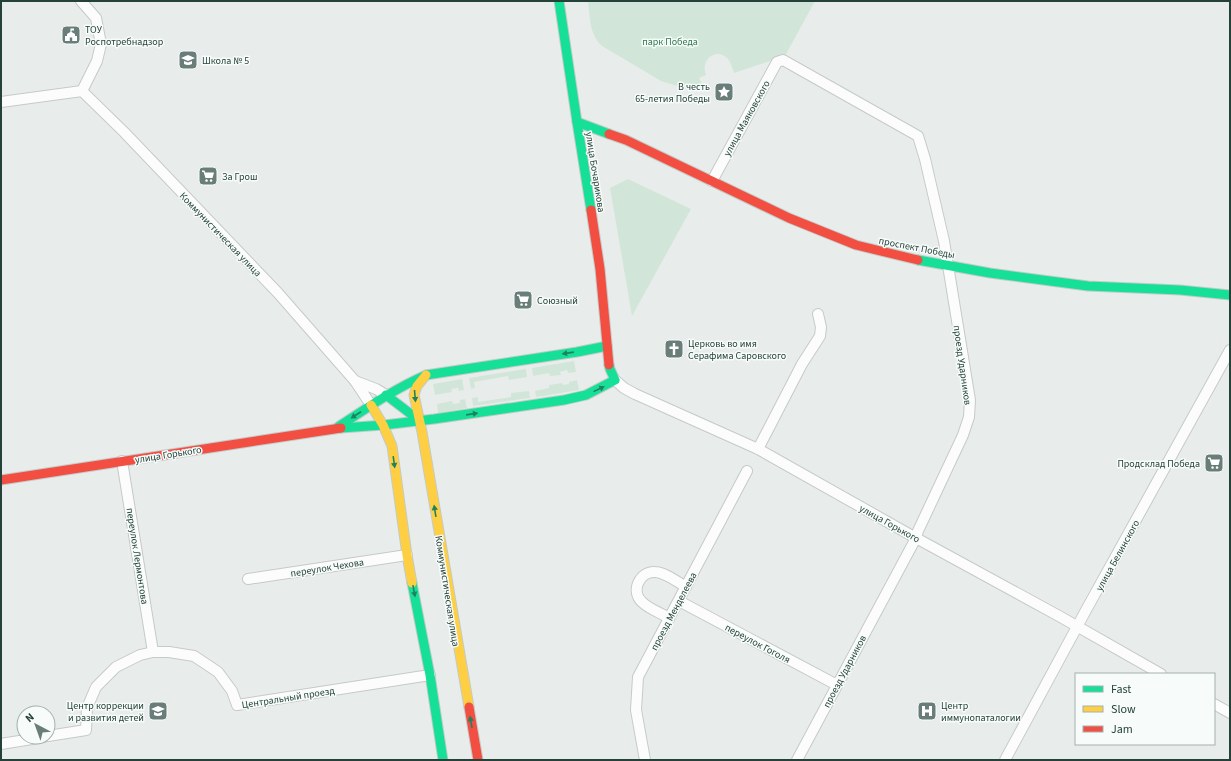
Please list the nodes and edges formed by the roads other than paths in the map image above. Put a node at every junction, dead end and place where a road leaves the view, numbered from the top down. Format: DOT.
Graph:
graph roads {
  1 [pos="81,1"];
  2 [pos="559,1"];
  3 [pos="783,60"];
  4 [pos="82,91"];
  5 [pos="1,102"];
  6 [pos="577,122"];
  7 [pos="712,181"];
  8 [pos="948,265"];
  9 [pos="1230,295"];
  10 [pos="818,314"];
  11 [pos="607,346"];
  12 [pos="1230,350"];
  13 [pos="426,375"];
  14 [pos="615,380"];
  15 [pos="355,381"];
  16 [pos="386,395"];
  17 [pos="371,405"];
  18 [pos="420,421"];
  19 [pos="384,425"];
  20 [pos="334,428"];
  21 [pos="758,449"];
  22 [pos="122,461"];
  23 [pos="747,471"];
  24 [pos="1,480"];
  25 [pos="916,538"];
  26 [pos="407,554"];
  27 [pos="248,579"];
  28 [pos="686,587"];
  29 [pos="679,601"];
  30 [pos="669,618"];
  31 [pos="1077,626"];
  32 [pos="153,652"];
  33 [pos="1159,673"];
  34 [pos="430,675"];
  35 [pos="837,685"];
  36 [pos="1215,705"];
  37 [pos="1230,713"];
  38 [pos="56,735"];
  39 [pos="16,742"];
  40 [pos="1,744"];
  41 [pos="443,760"];
  42 [pos="478,760"];
  43 [pos="645,760"];
  44 [pos="797,760"];
  45 [pos="1005,760"];
  1 -- 4 [label="street"];
  2 -- 6 [label="main road, улица Бочарикова"];
  3 -- 7 [label="street, улица Маяковского"];
  3 -- 8 [label="street, проезд Ударников"];
  4 -- 5 [label="street"];
  4 -- 15 [label="street, Коммунистическая улица"];
  6 -- 7 [label="main road, проспект Победы"];
  6 -- 11 [label="main road, улица Бочарикова"];
  7 -- 8 [label="main road, проспект Победы"];
  8 -- 9 [label="main road, проспект Победы"];
  8 -- 25 [label="street, проезд Ударников"];
  10 -- 21 [label="street"];
  11 -- 13 [label="main road, one-way"];
  11 -- 14 [label="main road, улица Бочарикова"];
  12 -- 31 [label="street, улица Белинского"];
  13 -- 16 [label="main road"];
  13 -- 18 [label="main road, Коммунистическая улица, one-way"];
  18 -- 14 [label="main road, улица Горького, one-way"];
  14 -- 21 [label="street, улица Горького"];
  15 -- 16 [label="street"];
  15 -- 17 [label="street, Коммунистическая улица"];
  16 -- 17 [label="main road"];
  16 -- 18 [label="main road"];
  17 -- 19 [label="main road"];
  17 -- 20 [label="main road, one-way"];
  18 -- 19 [label="main road, улица Горького"];
  42 -- 18 [label="main road, Коммунистическая улица, one-way"];
  19 -- 20 [label="main road, улица Горького"];
  19 -- 26 [label="main road, one-way"];
  20 -- 22 [label="main road, улица Горького"];
  21 -- 25 [label="street, улица Горького"];
  22 -- 24 [label="main road, улица Горького"];
  22 -- 32 [label="street, переулок Лермонтова"];
  23 -- 28 [label="street, проезд Менделеева"];
  25 -- 31 [label="street, улица Горького"];
  25 -- 35 [label="street, проезд Ударников"];
  26 -- 27 [label="street, переулок Чехова"];
  26 -- 34 [label="main road, one-way"];
  28 -- 29 [label="street, проезд Менделеева"];
  28 -- 30 [label="street"];
  29 -- 30 [label="street, проезд Менделеева"];
  29 -- 35 [label="street, переулок Гоголя"];
  30 -- 43 [label="street, проезд Менделеева"];
  31 -- 33 [label="street, улица Горького"];
  31 -- 45 [label="street, улица Белинского"];
  32 -- 34 [label="street, Центральный проезд"];
  32 -- 38 [label="street, Центральный проезд"];
  34 -- 41 [label="main road"];
  35 -- 44 [label="street, проезд Ударников"];
  36 -- 37 [label="street"];
  39 -- 40 [label="street"];
}
